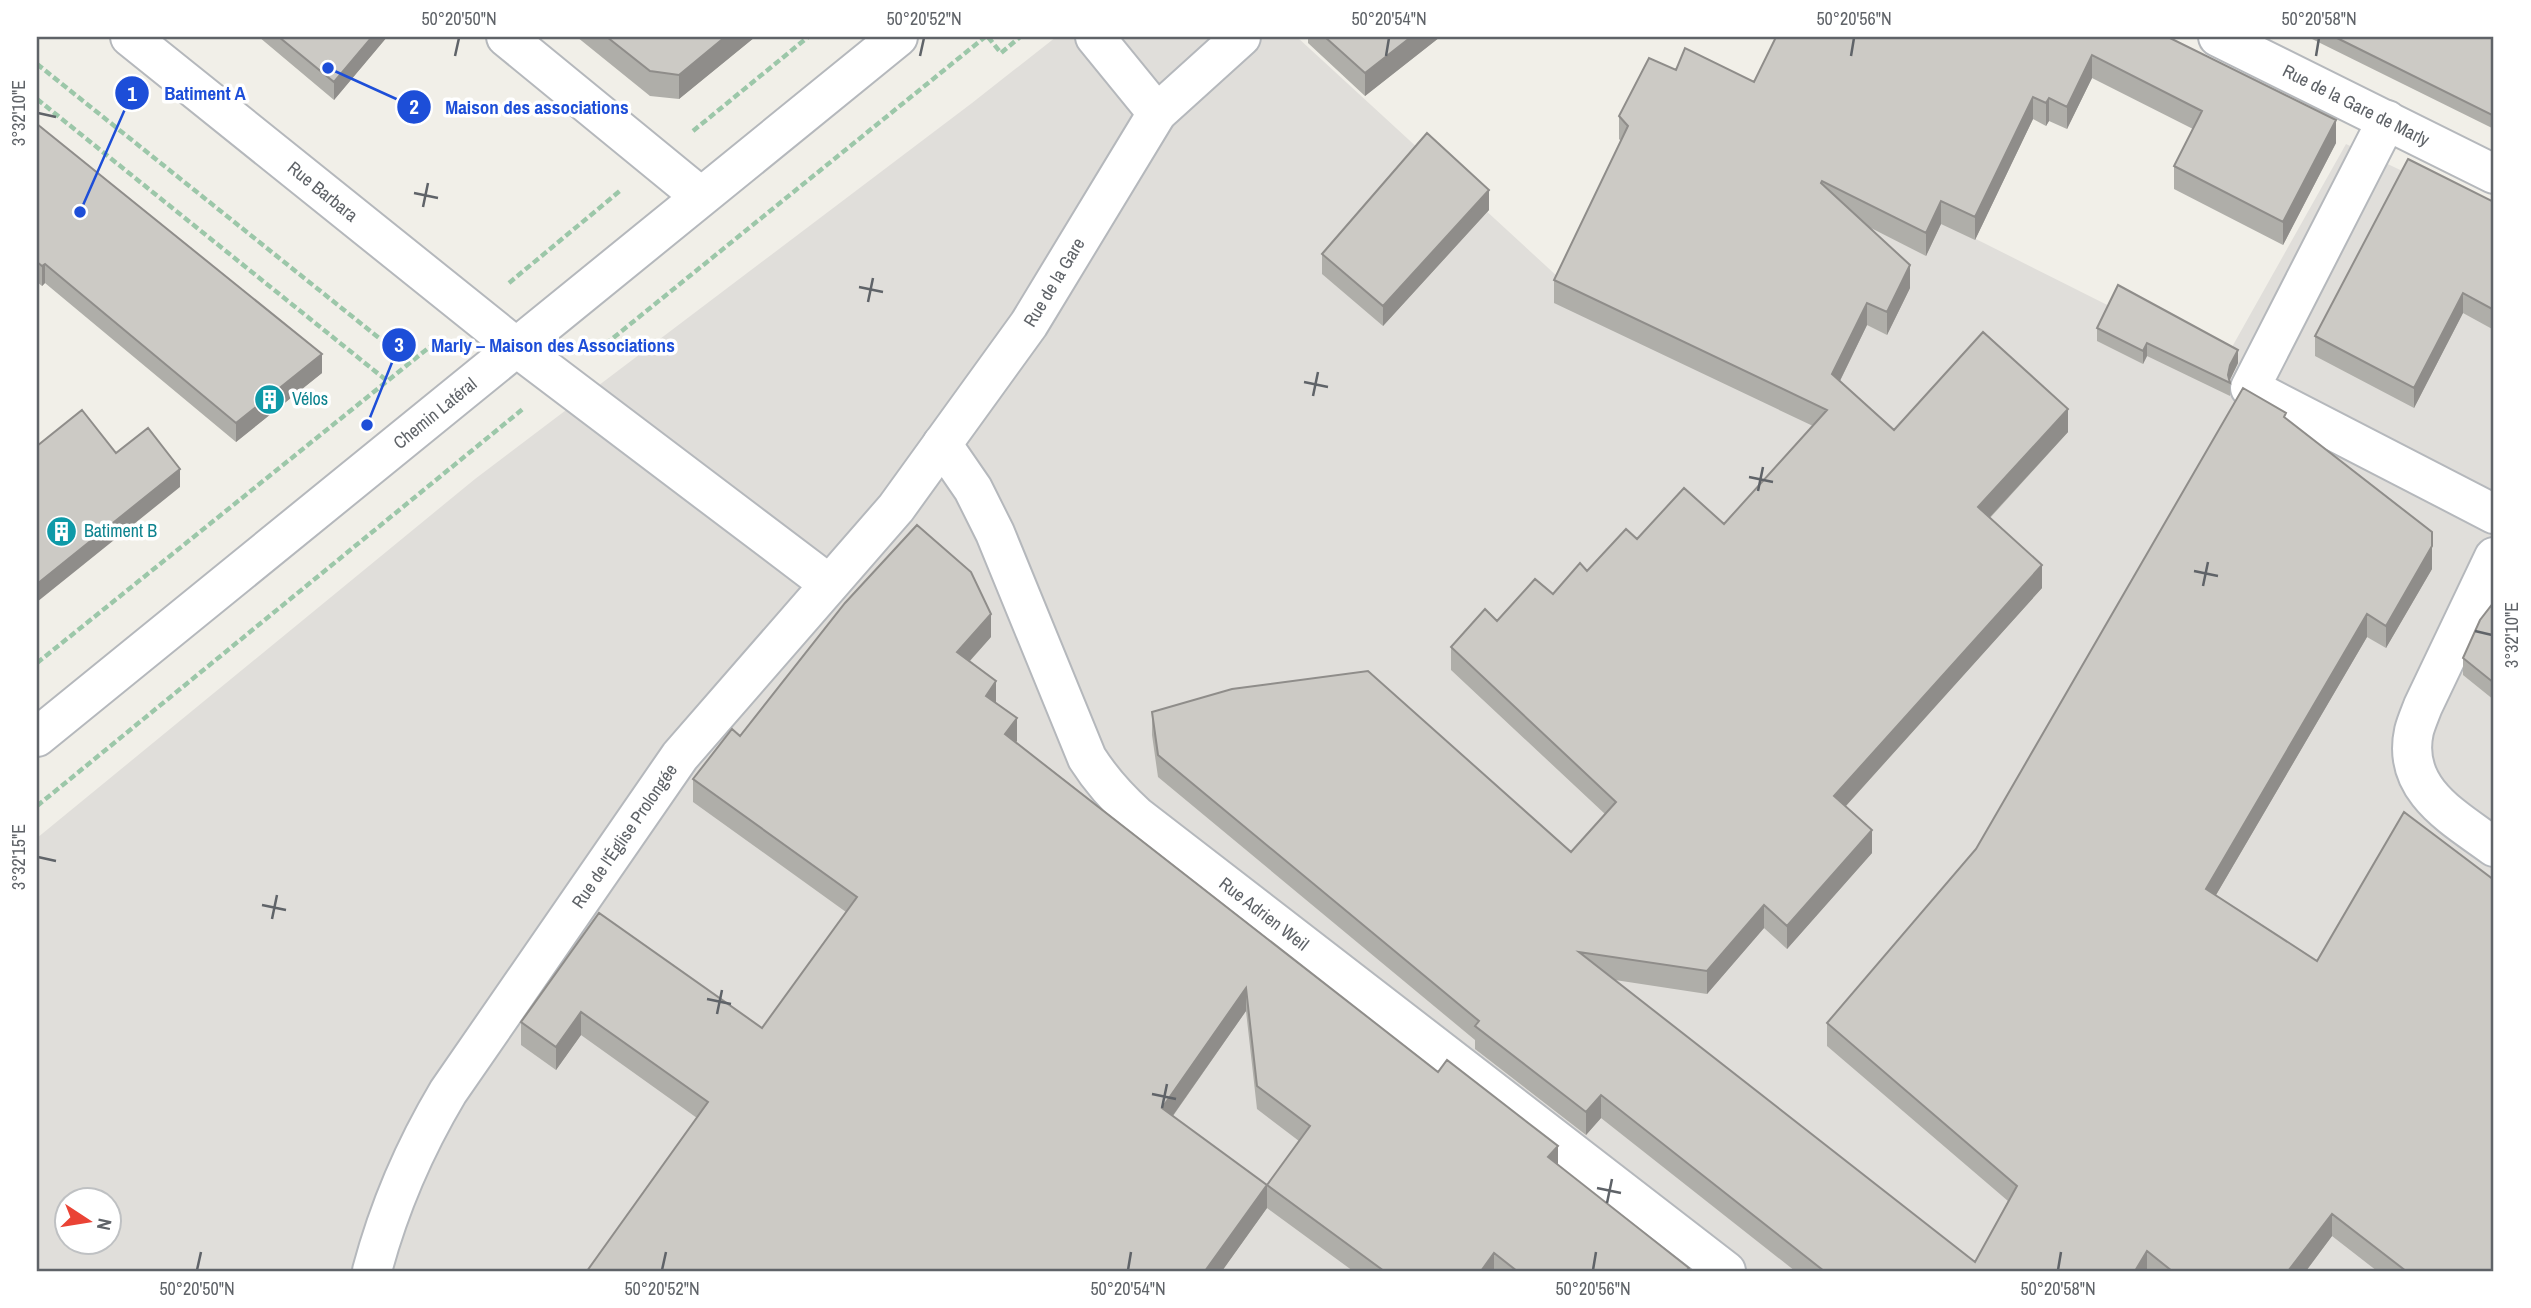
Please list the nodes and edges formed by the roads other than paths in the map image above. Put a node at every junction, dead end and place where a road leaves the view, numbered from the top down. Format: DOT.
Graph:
graph roads {
  1 [pos="130,37"];
  2 [pos="506,37"];
  3 [pos="898,37"];
  4 [pos="1095,37"];
  5 [pos="1241,37"];
  6 [pos="2217,37"];
  7 [pos="1157,113"];
  8 [pos="2387,120"];
  9 [pos="2494,174"];
  10 [pos="700,196"];
  11 [pos="516,347"];
  12 [pos="942,444"];
  13 [pos="2494,514"];
  14 [pos="2494,557"];
  15 [pos="828,583"];
  16 [pos="37,737"];
  17 [pos="2494,847"];
  18 [pos="372,1271"];
  19 [pos="1726,1271"];
  1 -- 11 [label="street, Rue Barbara"];
  2 -- 10 [label="street"];
  3 -- 10 [label="street, Chemin Latéral"];
  4 -- 7 [label="street"];
  5 -- 7 [label="street, Rue de la Gare"];
  6 -- 8 [label="street, Rue de la Gare de Marly"];
  7 -- 12 [label="street, Rue de la Gare"];
  8 -- 9 [label="street, Rue de la Gare de Marly"];
  8 -- 13 [label="street"];
  10 -- 11 [label="street, Chemin Latéral"];
  11 -- 15 [label="street, Rue Barbara"];
  11 -- 16 [label="street, Chemin Latéral"];
  12 -- 15 [label="street, Rue de l'Église Prolongée"];
  12 -- 19 [label="street, Rue Adrien Weil"];
  14 -- 17 [label="street"];
  15 -- 18 [label="street, Rue de l'Église Prolongée"];
}
